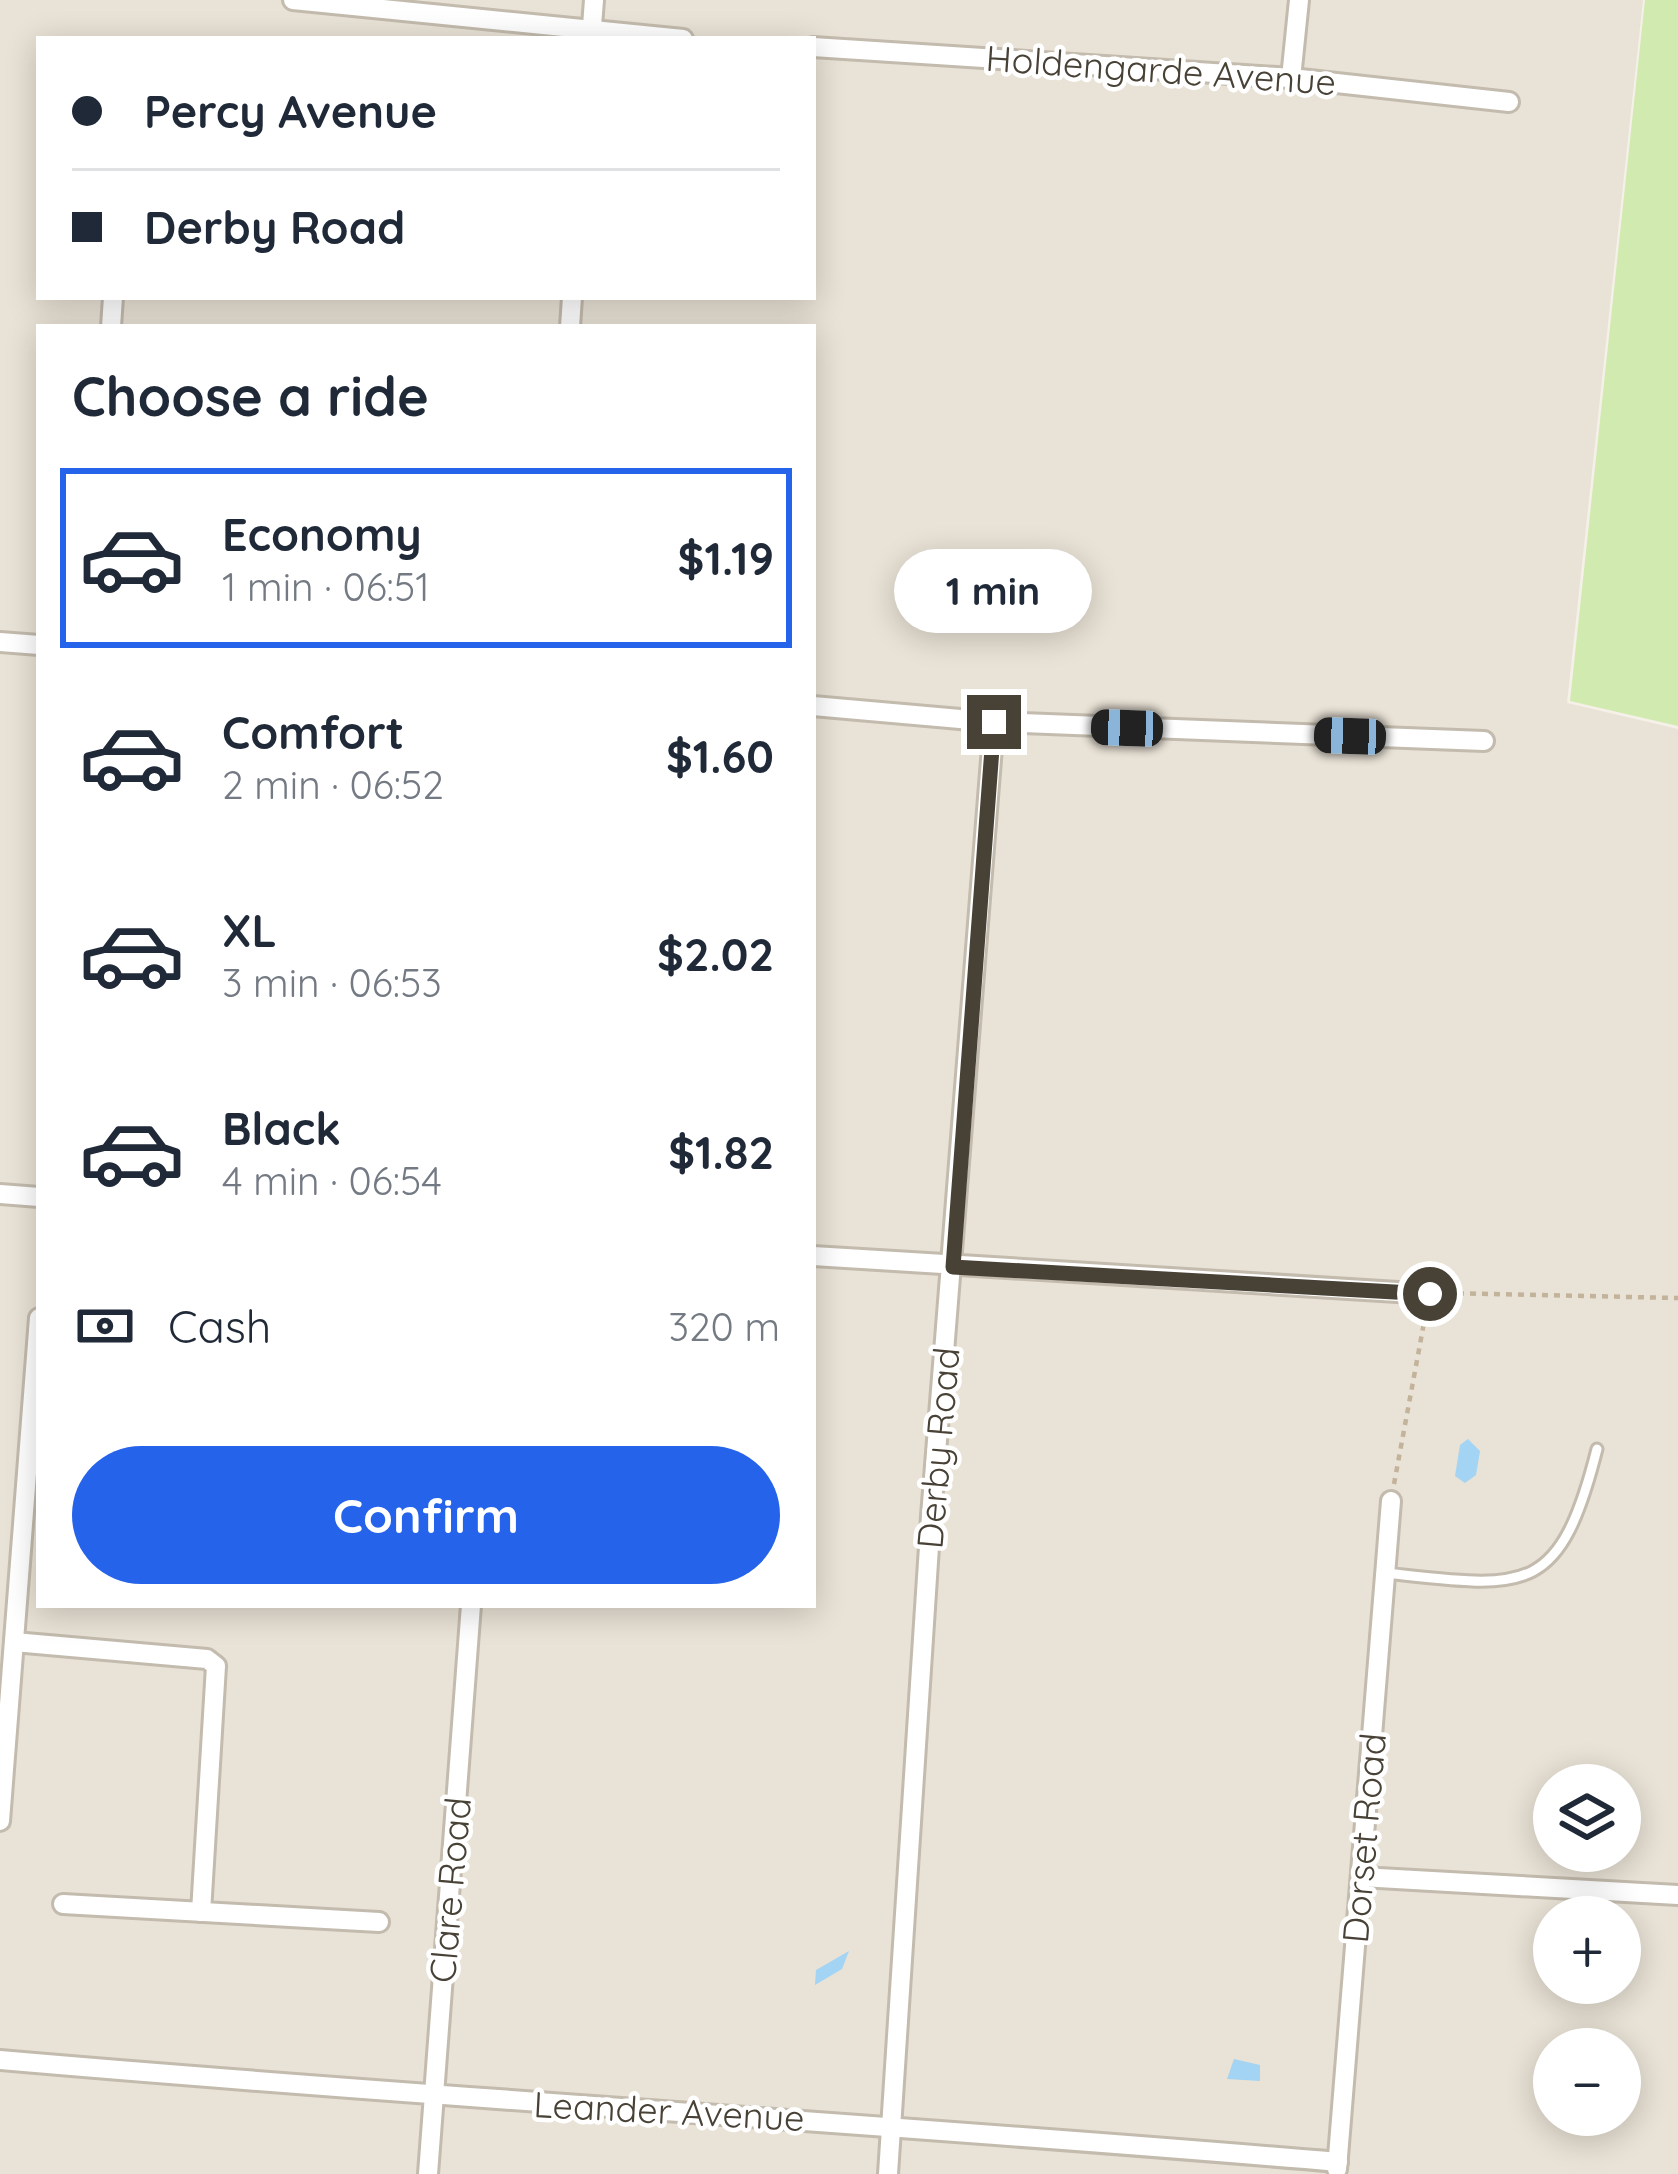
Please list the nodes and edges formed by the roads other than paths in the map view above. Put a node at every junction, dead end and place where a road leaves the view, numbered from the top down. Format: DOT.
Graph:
graph roads {
  1 [pos="292,0"];
  2 [pos="594,0"];
  3 [pos="1299,0"];
  4 [pos="591,36"];
  5 [pos="816,47"];
  6 [pos="1291,79"];
  7 [pos="1508,102"];
  8 [pos="0,642"];
  9 [pos="36,645"];
  10 [pos="816,706"];
  11 [pos="994,722"];
  12 [pos="1484,741"];
  13 [pos="0,1194"];
  14 [pos="36,1197"];
  15 [pos="816,1256"];
  16 [pos="953,1267"];
  17 [pos="1430,1294"];
  18 [pos="36,1357"];
  19 [pos="1597,1449"];
  20 [pos="1390,1501"];
  21 [pos="1385,1573"];
  22 [pos="471,1608"];
  23 [pos="14,1642"];
  24 [pos="0,1821"];
  25 [pos="1360,1877"];
  26 [pos="1678,1895"];
  27 [pos="63,1904"];
  28 [pos="201,1912"];
  29 [pos="379,1922"];
  30 [pos="0,2060"];
  31 [pos="433,2098"];
  32 [pos="892,2124"];
  33 [pos="1338,2168"];
  34 [pos="428,2174"];
  35 [pos="887,2174"];
  1 -- 4 [label="street"];
  2 -- 4 [label="street"];
  3 -- 6 [label="street"];
  5 -- 6 [label="street, Holdengarde Avenue"];
  6 -- 7 [label="street, Holdengarde Avenue"];
  8 -- 9 [label="street"];
  10 -- 11 [label="street"];
  11 -- 12 [label="street"];
  11 -- 16 [label="street, Derby Road"];
  13 -- 14 [label="street"];
  15 -- 16 [label="street"];
  16 -- 17 [label="street"];
  16 -- 32 [label="street, Derby Road"];
  18 -- 23 [label="street"];
  19 -- 21 [label="lane"];
  20 -- 21 [label="street, Dorset Road"];
  21 -- 25 [label="street, Dorset Road"];
  22 -- 31 [label="street, Clare Road"];
  23 -- 24 [label="street"];
  23 -- 28 [label="street"];
  25 -- 26 [label="street"];
  25 -- 33 [label="street, Dorset Road"];
  27 -- 28 [label="street"];
  28 -- 29 [label="street"];
  30 -- 31 [label="street, Leander Avenue"];
  31 -- 32 [label="street, Leander Avenue"];
  31 -- 34 [label="street, Clare Road"];
  32 -- 33 [label="street, Leander Avenue"];
  32 -- 35 [label="street, Derby Road"];
}
